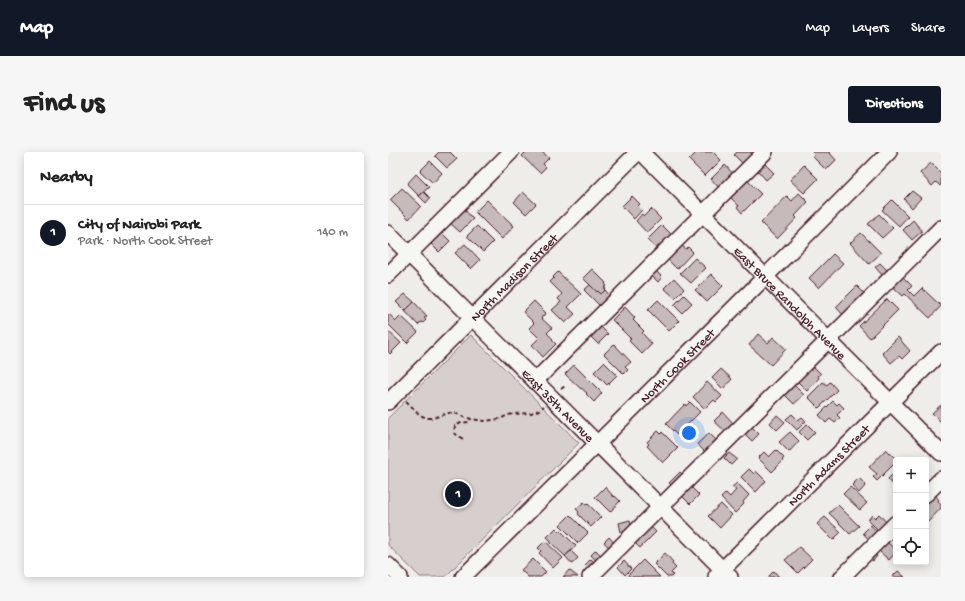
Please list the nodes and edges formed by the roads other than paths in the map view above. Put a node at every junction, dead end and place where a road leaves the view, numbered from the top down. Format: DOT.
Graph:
graph roads {
  1 [pos="511,152"];
  2 [pos="638,152"];
  3 [pos="641,152"];
  4 [pos="765,152"];
  5 [pos="889,152"];
  6 [pos="703,214"];
  7 [pos="941,228"];
  8 [pos="388,232"];
  9 [pos="409,254"];
  10 [pos="388,275"];
  11 [pos="765,277"];
  12 [pos="472,318"];
  13 [pos="829,340"];
  14 [pos="941,352"];
  15 [pos="535,381"];
  16 [pos="388,402"];
  17 [pos="891,403"];
  18 [pos="598,444"];
  19 [pos="941,453"];
  20 [pos="941,479"];
  21 [pos="927,493"];
  22 [pos="660,507"];
  23 [pos="893,526"];
  24 [pos="388,565"];
  25 [pos="723,575"];
  26 [pos="400,577"];
  27 [pos="463,577"];
  28 [pos="590,577"];
  29 [pos="842,577"];
  1 -- 9 [label="street"];
  2 -- 12 [label="street, North Madison Street"];
  3 -- 6 [label="street, East Bruce Randolph Avenue"];
  4 -- 6 [label="street"];
  5 -- 11 [label="street, North Cook Street"];
  6 -- 11 [label="street, East Bruce Randolph Avenue"];
  6 -- 15 [label="street"];
  7 -- 13 [label="street"];
  8 -- 9 [label="street, East 35th Avenue"];
  9 -- 10 [label="street"];
  9 -- 12 [label="street, East 35th Avenue"];
  11 -- 13 [label="street, East Bruce Randolph Avenue"];
  11 -- 18 [label="street, North Cook Street"];
  12 -- 15 [label="street, East 35th Avenue"];
  12 -- 16 [label="street, North Madison Street"];
  13 -- 17 [label="street, East Bruce Randolph Avenue"];
  13 -- 22 [label="street"];
  14 -- 17 [label="street, North Adams Street"];
  15 -- 18 [label="street, East 35th Avenue"];
  17 -- 19 [label="street, East Bruce Randolph Avenue"];
  17 -- 25 [label="street, North Adams Street"];
  18 -- 22 [label="street, East 35th Avenue"];
  18 -- 27 [label="street, North Cook Street"];
  20 -- 21 [label="street"];
  22 -- 25 [label="street, East 35th Avenue"];
  22 -- 28 [label="street"];
  23 -- 29 [label="street"];
  24 -- 26 [label="street"];
}
